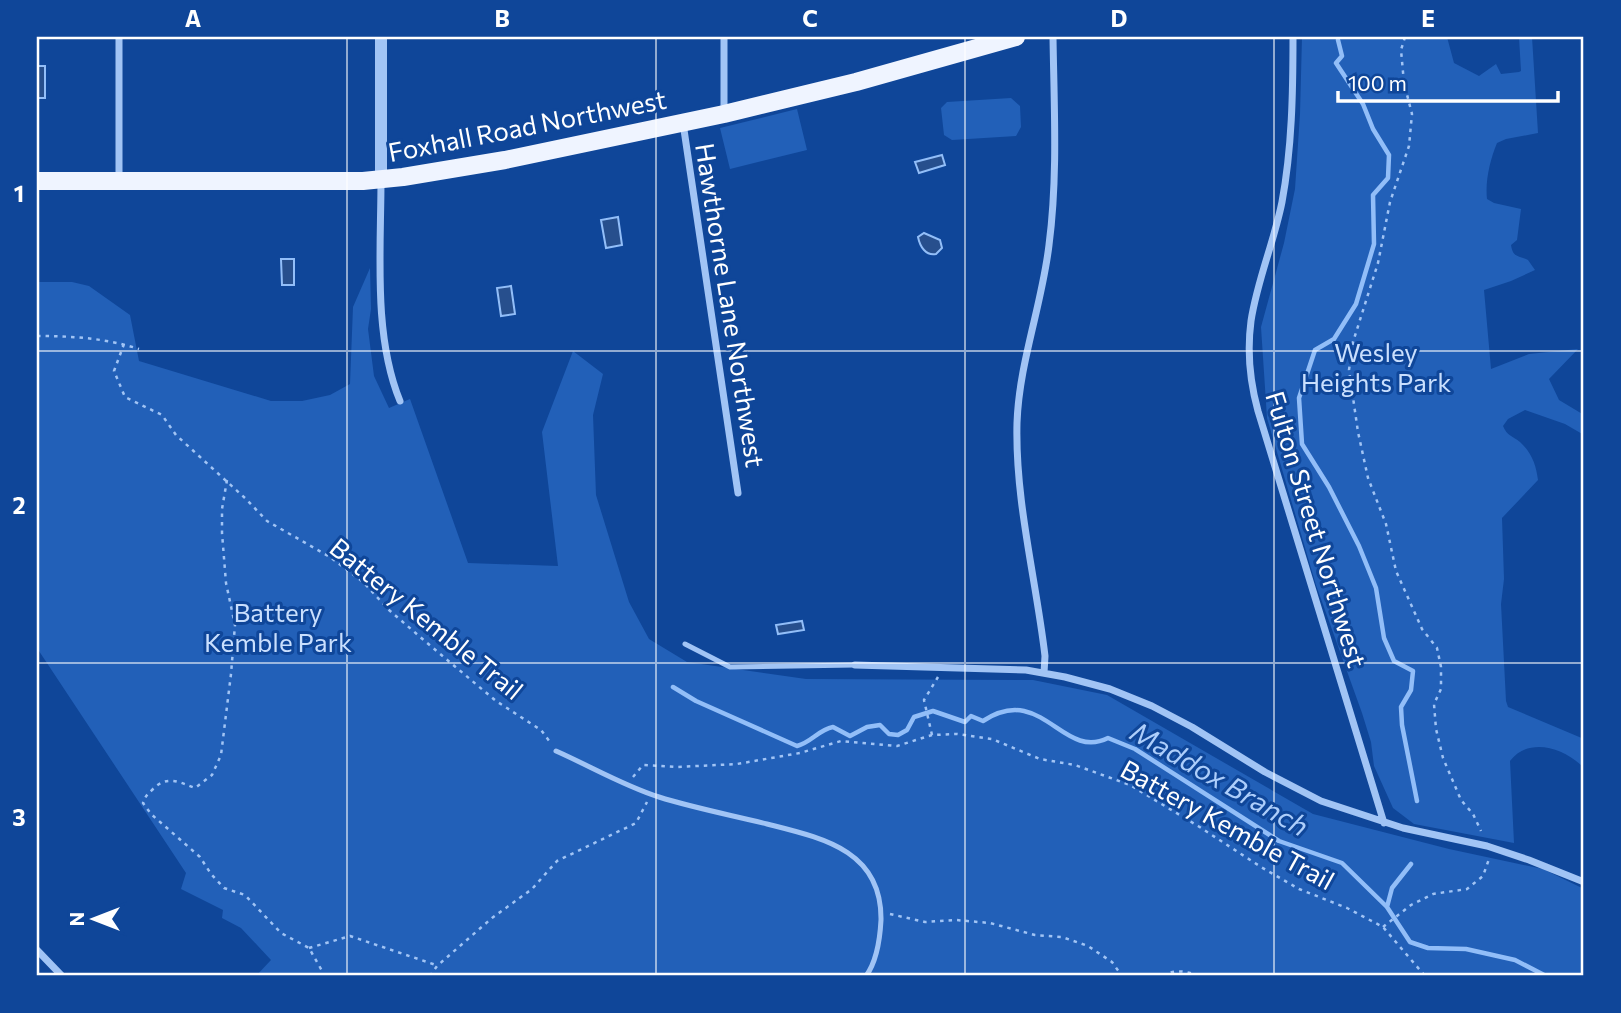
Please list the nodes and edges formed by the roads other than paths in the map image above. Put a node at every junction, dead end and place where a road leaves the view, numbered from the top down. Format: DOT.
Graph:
graph roads {
  1 [pos="119,37"];
  2 [pos="381,37"];
  3 [pos="724,37"];
  4 [pos="1016,37"];
  5 [pos="1053,37"];
  6 [pos="1293,37"];
  7 [pos="724,114"];
  8 [pos="682,123"];
  9 [pos="381,179"];
  10 [pos="37,181"];
  11 [pos="119,181"];
  12 [pos="400,401"];
  13 [pos="738,493"];
  14 [pos="685,644"];
  15 [pos="855,665"];
  16 [pos="1044,673"];
  17 [pos="556,751"];
  18 [pos="1384,822"];
  19 [pos="1584,881"];
  20 [pos="37,950"];
  21 [pos="62,976"];
  22 [pos="866,976"];
  1 -- 11 [label="street"];
  2 -- 9 [label="street"];
  3 -- 7 [label="street"];
  4 -- 7 [label="main road, Foxhall Road Northwest"];
  5 -- 16 [label="street"];
  6 -- 18 [label="street, Fulton Street Northwest"];
  7 -- 8 [label="main road, Foxhall Road Northwest"];
  8 -- 9 [label="main road, Foxhall Road Northwest"];
  8 -- 13 [label="street, Hawthorne Lane Northwest"];
  9 -- 11 [label="main road, Foxhall Road Northwest"];
  9 -- 12 [label="street"];
  10 -- 11 [label="main road, Foxhall Road Northwest"];
  14 -- 15 [label="lane"];
  15 -- 16 [label="street"];
  16 -- 18 [label="street"];
  17 -- 22 [label="lane"];
  18 -- 19 [label="street"];
  20 -- 21 [label="street"];
}
